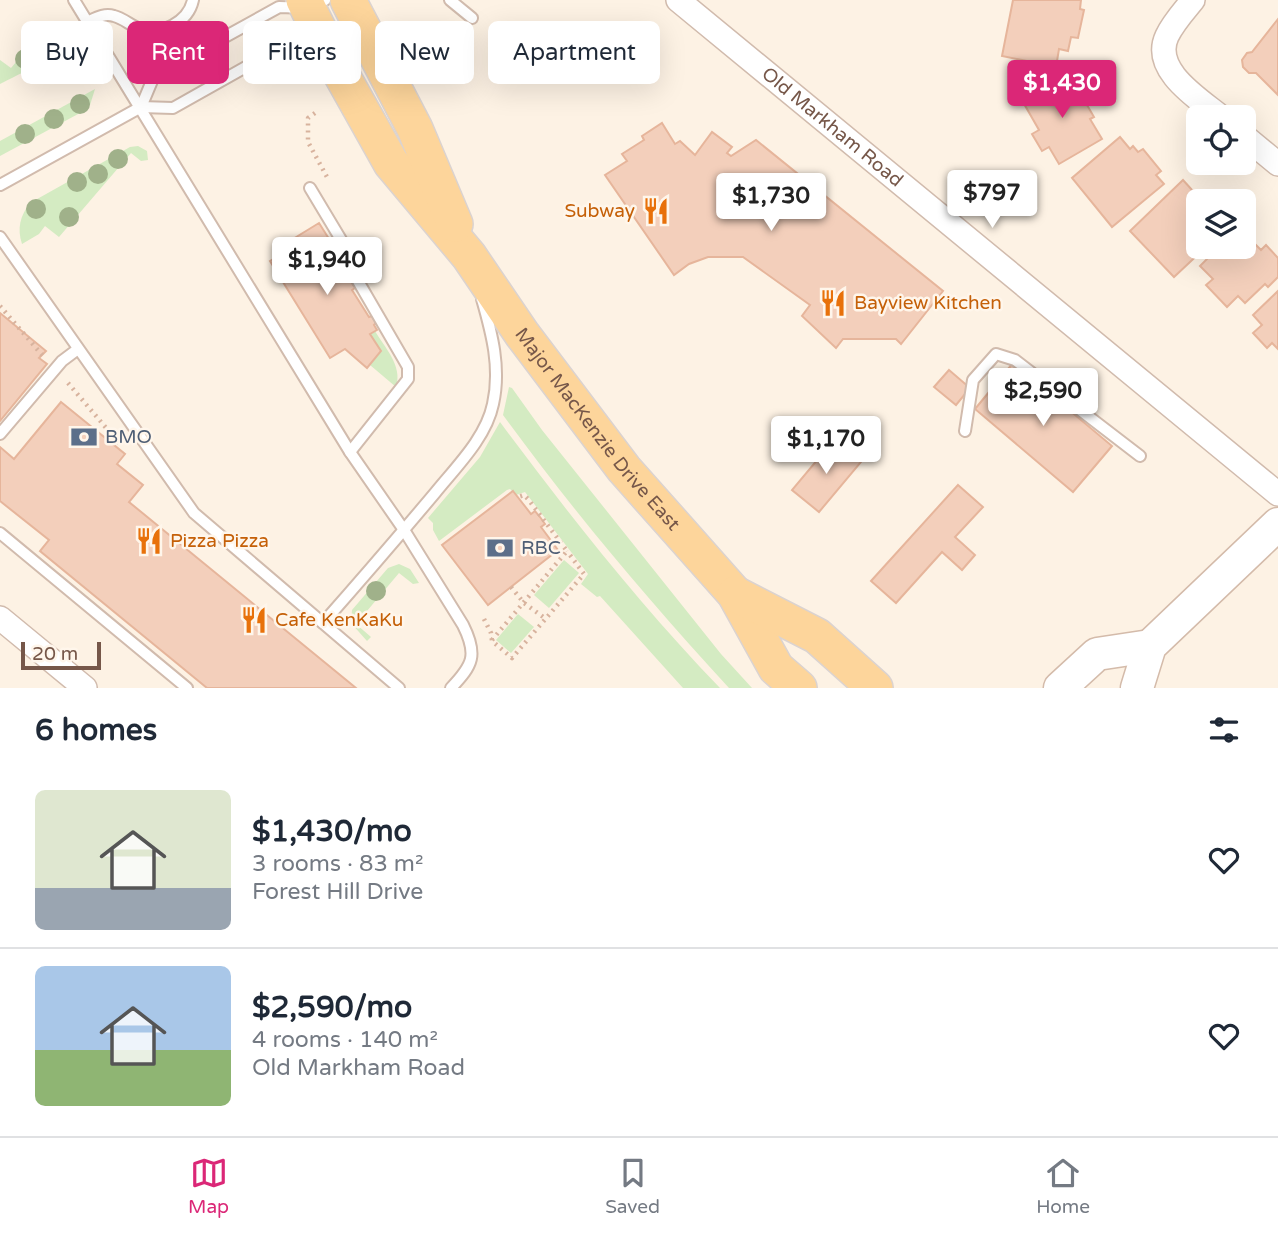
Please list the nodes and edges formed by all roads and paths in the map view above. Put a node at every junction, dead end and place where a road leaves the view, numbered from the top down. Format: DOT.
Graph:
graph roads {
  1 [pos="74,0"];
  2 [pos="193,0"];
  3 [pos="348,0"];
  4 [pos="450,0"];
  5 [pos="678,0"];
  6 [pos="1193,0"];
  7 [pos="312,3"];
  8 [pos="472,18"];
  9 [pos="86,21"];
  10 [pos="89,21"];
  11 [pos="113,63"];
  12 [pos="1206,105"];
  13 [pos="141,107"];
  14 [pos="315,113"];
  15 [pos="1256,146"];
  16 [pos="1278,164"];
  17 [pos="0,185"];
  18 [pos="310,188"];
  19 [pos="334,189"];
  20 [pos="0,237"];
  21 [pos="469,257"];
  22 [pos="0,306"];
  23 [pos="78,349"];
  24 [pos="46,359"];
  25 [pos="965,430"];
  26 [pos="0,434"];
  27 [pos="349,452"];
  28 [pos="1140,456"];
  29 [pos="1278,494"];
  30 [pos="518,498"];
  31 [pos="1278,524"];
  32 [pos="404,530"];
  33 [pos="0,533"];
  34 [pos="567,551"];
  35 [pos="511,587"];
  36 [pos="735,594"];
  37 [pos="524,603"];
  38 [pos="478,610"];
  39 [pos="0,618"];
  40 [pos="546,619"];
  41 [pos="323,623"];
  42 [pos="492,641"];
  43 [pos="1150,646"];
  44 [pos="85,688"];
  45 [pos="187,688"];
  46 [pos="399,688"];
  47 [pos="451,688"];
  48 [pos="799,688"];
  49 [pos="875,688"];
  50 [pos="1060,688"];
  51 [pos="1137,688"];
  1 -- 9 [label="lane"];
  2 -- 10 [label="lane"];
  3 -- 21 [label="main road, Major MacKenzie Drive East"];
  4 -- 8 [label="lane"];
  5 -- 29 [label="street, Old Markham Road"];
  6 -- 12 [label="street"];
  7 -- 13 [label="lane"];
  7 -- 13 [label="lane"];
  7 -- 21 [label="main road, Major MacKenzie Drive East"];
  11 -- 13 [label="lane"];
  13 -- 17 [label="lane"];
  13 -- 27 [label="lane"];
  14 -- 19 [label="path"];
  15 -- 16 [label="street"];
  18 -- 27 [label="lane"];
  20 -- 23 [label="lane"];
  21 -- 32 [label="lane"];
  21 -- 36 [label="main road, Major MacKenzie Drive East"];
  22 -- 24 [label="path"];
  23 -- 26 [label="lane"];
  23 -- 41 [label="lane"];
  25 -- 28 [label="lane"];
  27 -- 32 [label="lane"];
  30 -- 34 [label="path"];
  31 -- 43 [label="main road"];
  32 -- 41 [label="lane"];
  32 -- 47 [label="lane"];
  33 -- 45 [label="lane"];
  34 -- 37 [label="path"];
  34 -- 40 [label="path"];
  35 -- 37 [label="path"];
  36 -- 48 [label="main road, Major MacKenzie Drive East"];
  36 -- 49 [label="main road, Major MacKenzie Drive East"];
  37 -- 40 [label="path"];
  37 -- 42 [label="path"];
  38 -- 42 [label="path"];
  39 -- 44 [label="street"];
  40 -- 42 [label="path"];
  41 -- 46 [label="lane"];
  43 -- 50 [label="main road"];
  43 -- 51 [label="main road"];
}
